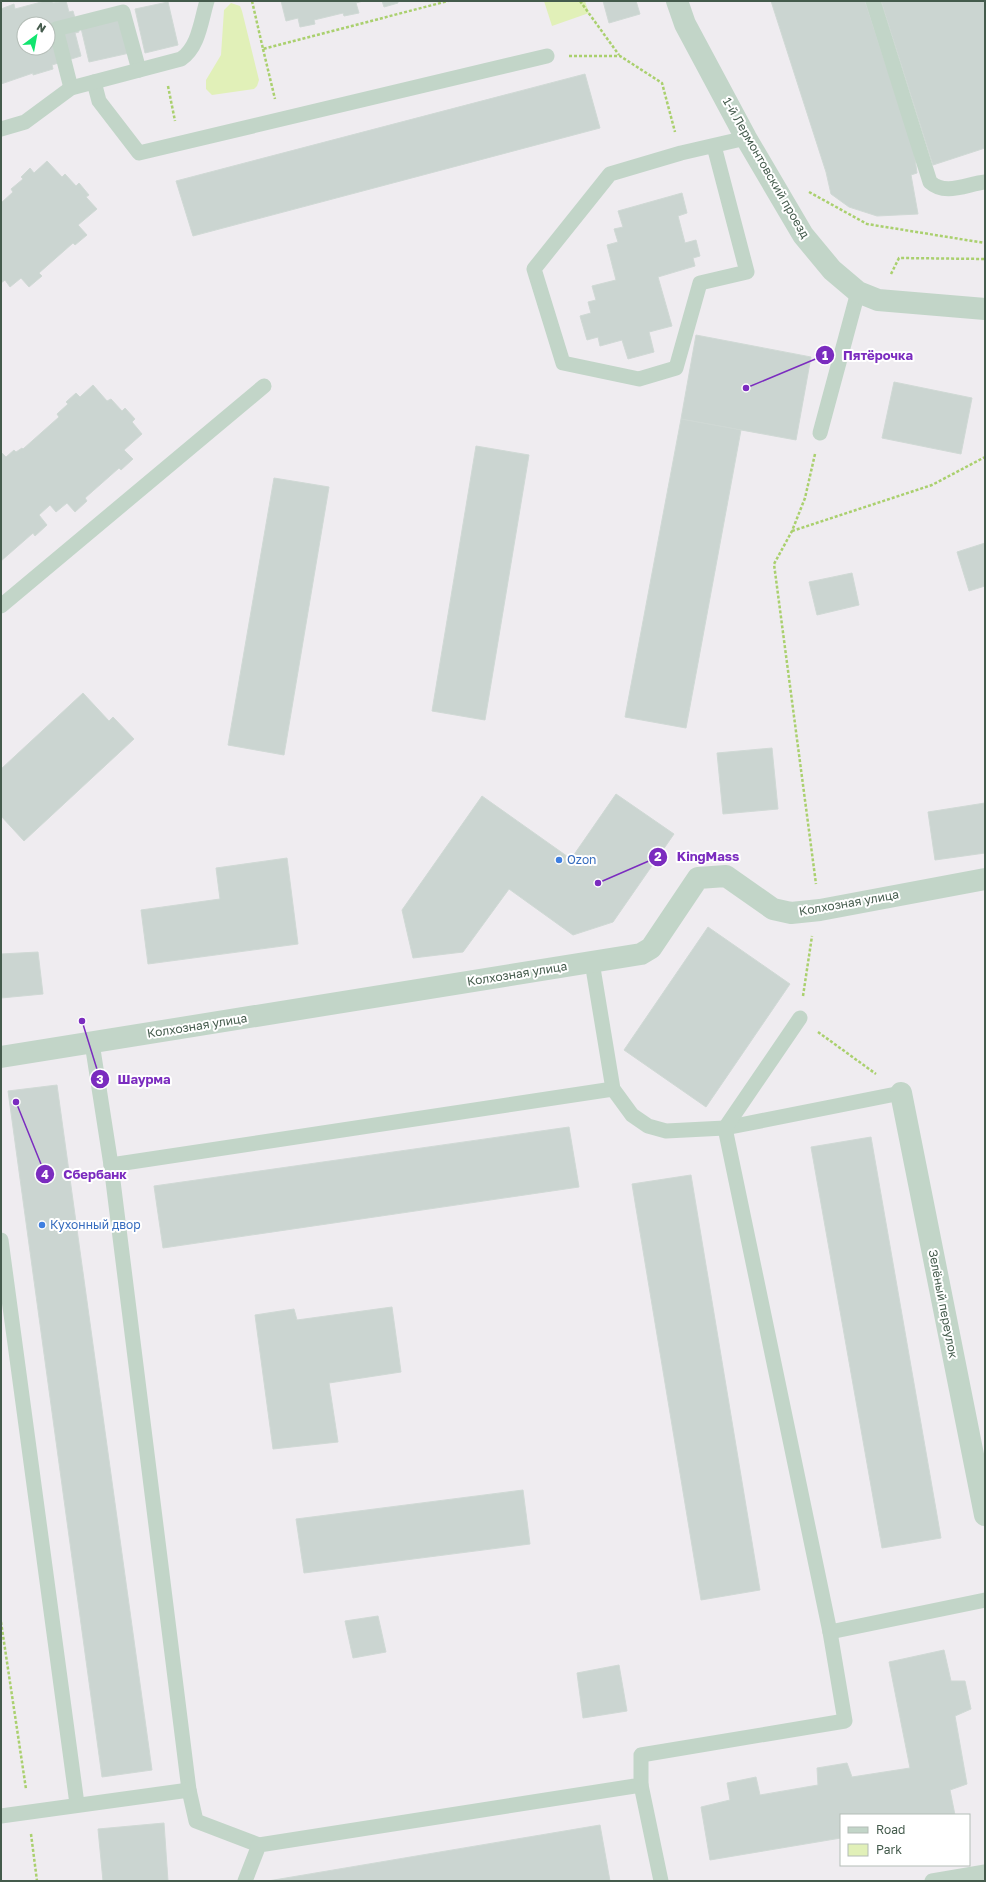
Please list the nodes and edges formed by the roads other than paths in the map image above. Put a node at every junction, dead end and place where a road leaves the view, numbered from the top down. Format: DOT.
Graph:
graph roads {
  1 [pos="207,1"];
  2 [pos="677,1"];
  3 [pos="873,1"];
  4 [pos="547,56"];
  5 [pos="139,70"];
  6 [pos="94,82"];
  7 [pos="71,88"];
  8 [pos="1,129"];
  9 [pos="746,138"];
  10 [pos="714,146"];
  11 [pos="985,182"];
  12 [pos="858,292"];
  13 [pos="985,309"];
  14 [pos="264,386"];
  15 [pos="820,433"];
  16 [pos="1,606"];
  17 [pos="985,879"];
  18 [pos="592,962"];
  19 [pos="800,1018"];
  20 [pos="92,1043"];
  21 [pos="1,1057"];
  22 [pos="613,1089"];
  23 [pos="901,1092"];
  24 [pos="725,1128"];
  25 [pos="111,1165"];
  26 [pos="1,1240"];
  27 [pos="985,1514"];
  28 [pos="985,1600"];
  29 [pos="830,1632"];
  30 [pos="641,1785"];
  31 [pos="189,1790"];
  32 [pos="77,1804"];
  33 [pos="1,1816"];
  34 [pos="259,1845"];
  35 [pos="985,1872"];
  36 [pos="245,1881"];
  37 [pos="661,1881"];
  38 [pos="932,1881"];
  1 -- 5 [label="lane"];
  2 -- 9 [label="street, 1-й Лермонтовский проезд"];
  3 -- 11 [label="lane"];
  4 -- 6 [label="lane"];
  5 -- 6 [label="lane"];
  5 -- 7 [label="lane"];
  6 -- 7 [label="lane"];
  7 -- 8 [label="lane"];
  9 -- 10 [label="lane"];
  9 -- 12 [label="street, 1-й Лермонтовский проезд"];
  10 -- 10 [label="lane"];
  12 -- 13 [label="street, 1-й Лермонтовский проезд"];
  12 -- 15 [label="lane"];
  14 -- 16 [label="lane"];
  17 -- 18 [label="street, Колхозная улица"];
  18 -- 20 [label="street, Колхозная улица"];
  18 -- 22 [label="lane"];
  19 -- 24 [label="lane"];
  20 -- 21 [label="street, Колхозная улица"];
  20 -- 25 [label="lane"];
  22 -- 24 [label="lane"];
  22 -- 25 [label="lane"];
  23 -- 24 [label="lane"];
  23 -- 27 [label="street, Зелёный переулок"];
  24 -- 29 [label="lane"];
  25 -- 31 [label="lane"];
  26 -- 32 [label="lane"];
  28 -- 29 [label="lane"];
  29 -- 30 [label="lane"];
  30 -- 34 [label="lane"];
  30 -- 37 [label="lane"];
  31 -- 32 [label="lane"];
  31 -- 34 [label="lane"];
  32 -- 33 [label="lane"];
  34 -- 36 [label="lane"];
  35 -- 38 [label="lane"];
}
